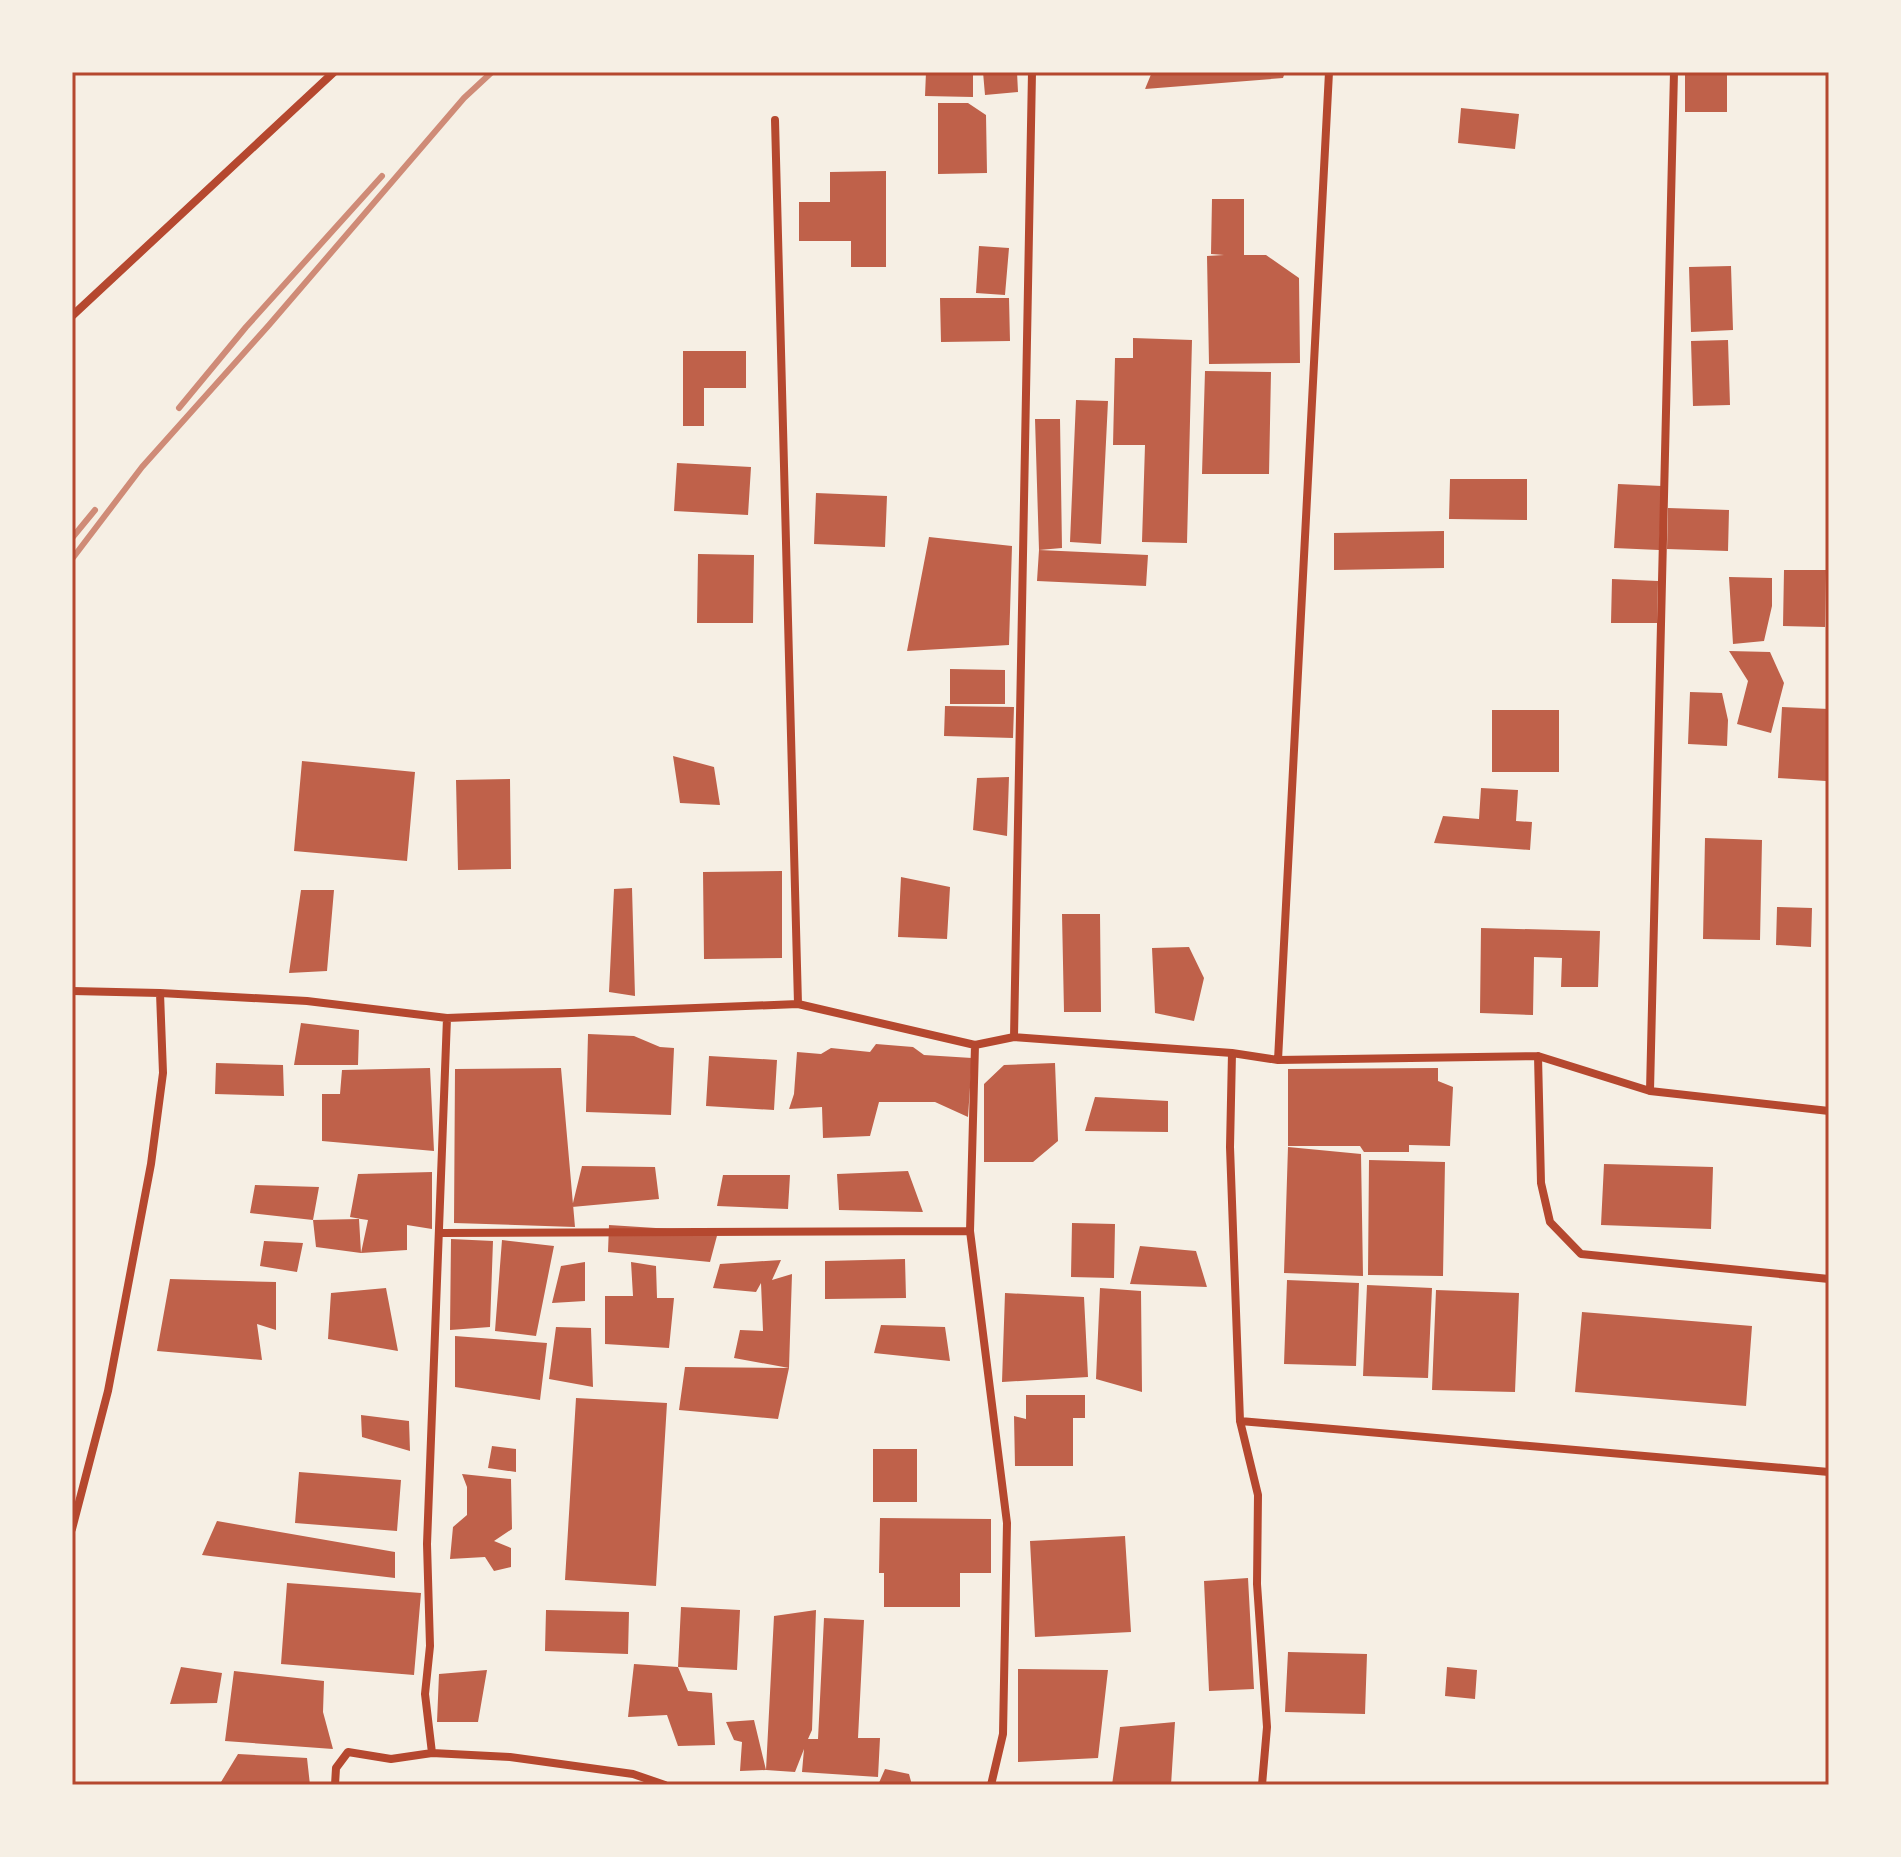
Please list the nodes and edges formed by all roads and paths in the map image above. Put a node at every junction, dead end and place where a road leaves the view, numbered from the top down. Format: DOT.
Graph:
graph roads {
  1 [pos="334,72"];
  2 [pos="1032,72"];
  3 [pos="1329,72"];
  4 [pos="1674,72"];
  5 [pos="775,120"];
  6 [pos="72,316"];
  7 [pos="72,991"];
  8 [pos="160,993"];
  9 [pos="798,1004"];
  10 [pos="447,1018"];
  11 [pos="1014,1037"];
  12 [pos="975,1045"];
  13 [pos="1232,1053"];
  14 [pos="1538,1056"];
  15 [pos="1278,1060"];
  16 [pos="1650,1091"];
  17 [pos="1829,1111"];
  18 [pos="970,1231"];
  19 [pos="441,1233"];
  20 [pos="1829,1279"];
  21 [pos="1240,1421"];
  22 [pos="1829,1472"];
  23 [pos="72,1529"];
  24 [pos="432,1753"];
  25 [pos="335,1785"];
  26 [pos="665,1785"];
  27 [pos="991,1785"];
  28 [pos="1262,1785"];
  1 -- 6 [label="street"];
  2 -- 11 [label="street"];
  3 -- 15 [label="street"];
  4 -- 16 [label="street"];
  5 -- 9 [label="street"];
  7 -- 8 [label="street"];
  8 -- 10 [label="street"];
  8 -- 23 [label="street"];
  9 -- 10 [label="street"];
  9 -- 12 [label="street"];
  10 -- 19 [label="street"];
  11 -- 12 [label="street"];
  11 -- 13 [label="street"];
  12 -- 18 [label="street"];
  13 -- 15 [label="street"];
  13 -- 21 [label="street"];
  14 -- 15 [label="street"];
  14 -- 16 [label="street"];
  14 -- 20 [label="street"];
  16 -- 17 [label="street"];
  18 -- 19 [label="street"];
  18 -- 27 [label="street"];
  19 -- 24 [label="street"];
  21 -- 22 [label="street"];
  21 -- 28 [label="street"];
  24 -- 25 [label="street"];
  24 -- 26 [label="street"];
}
